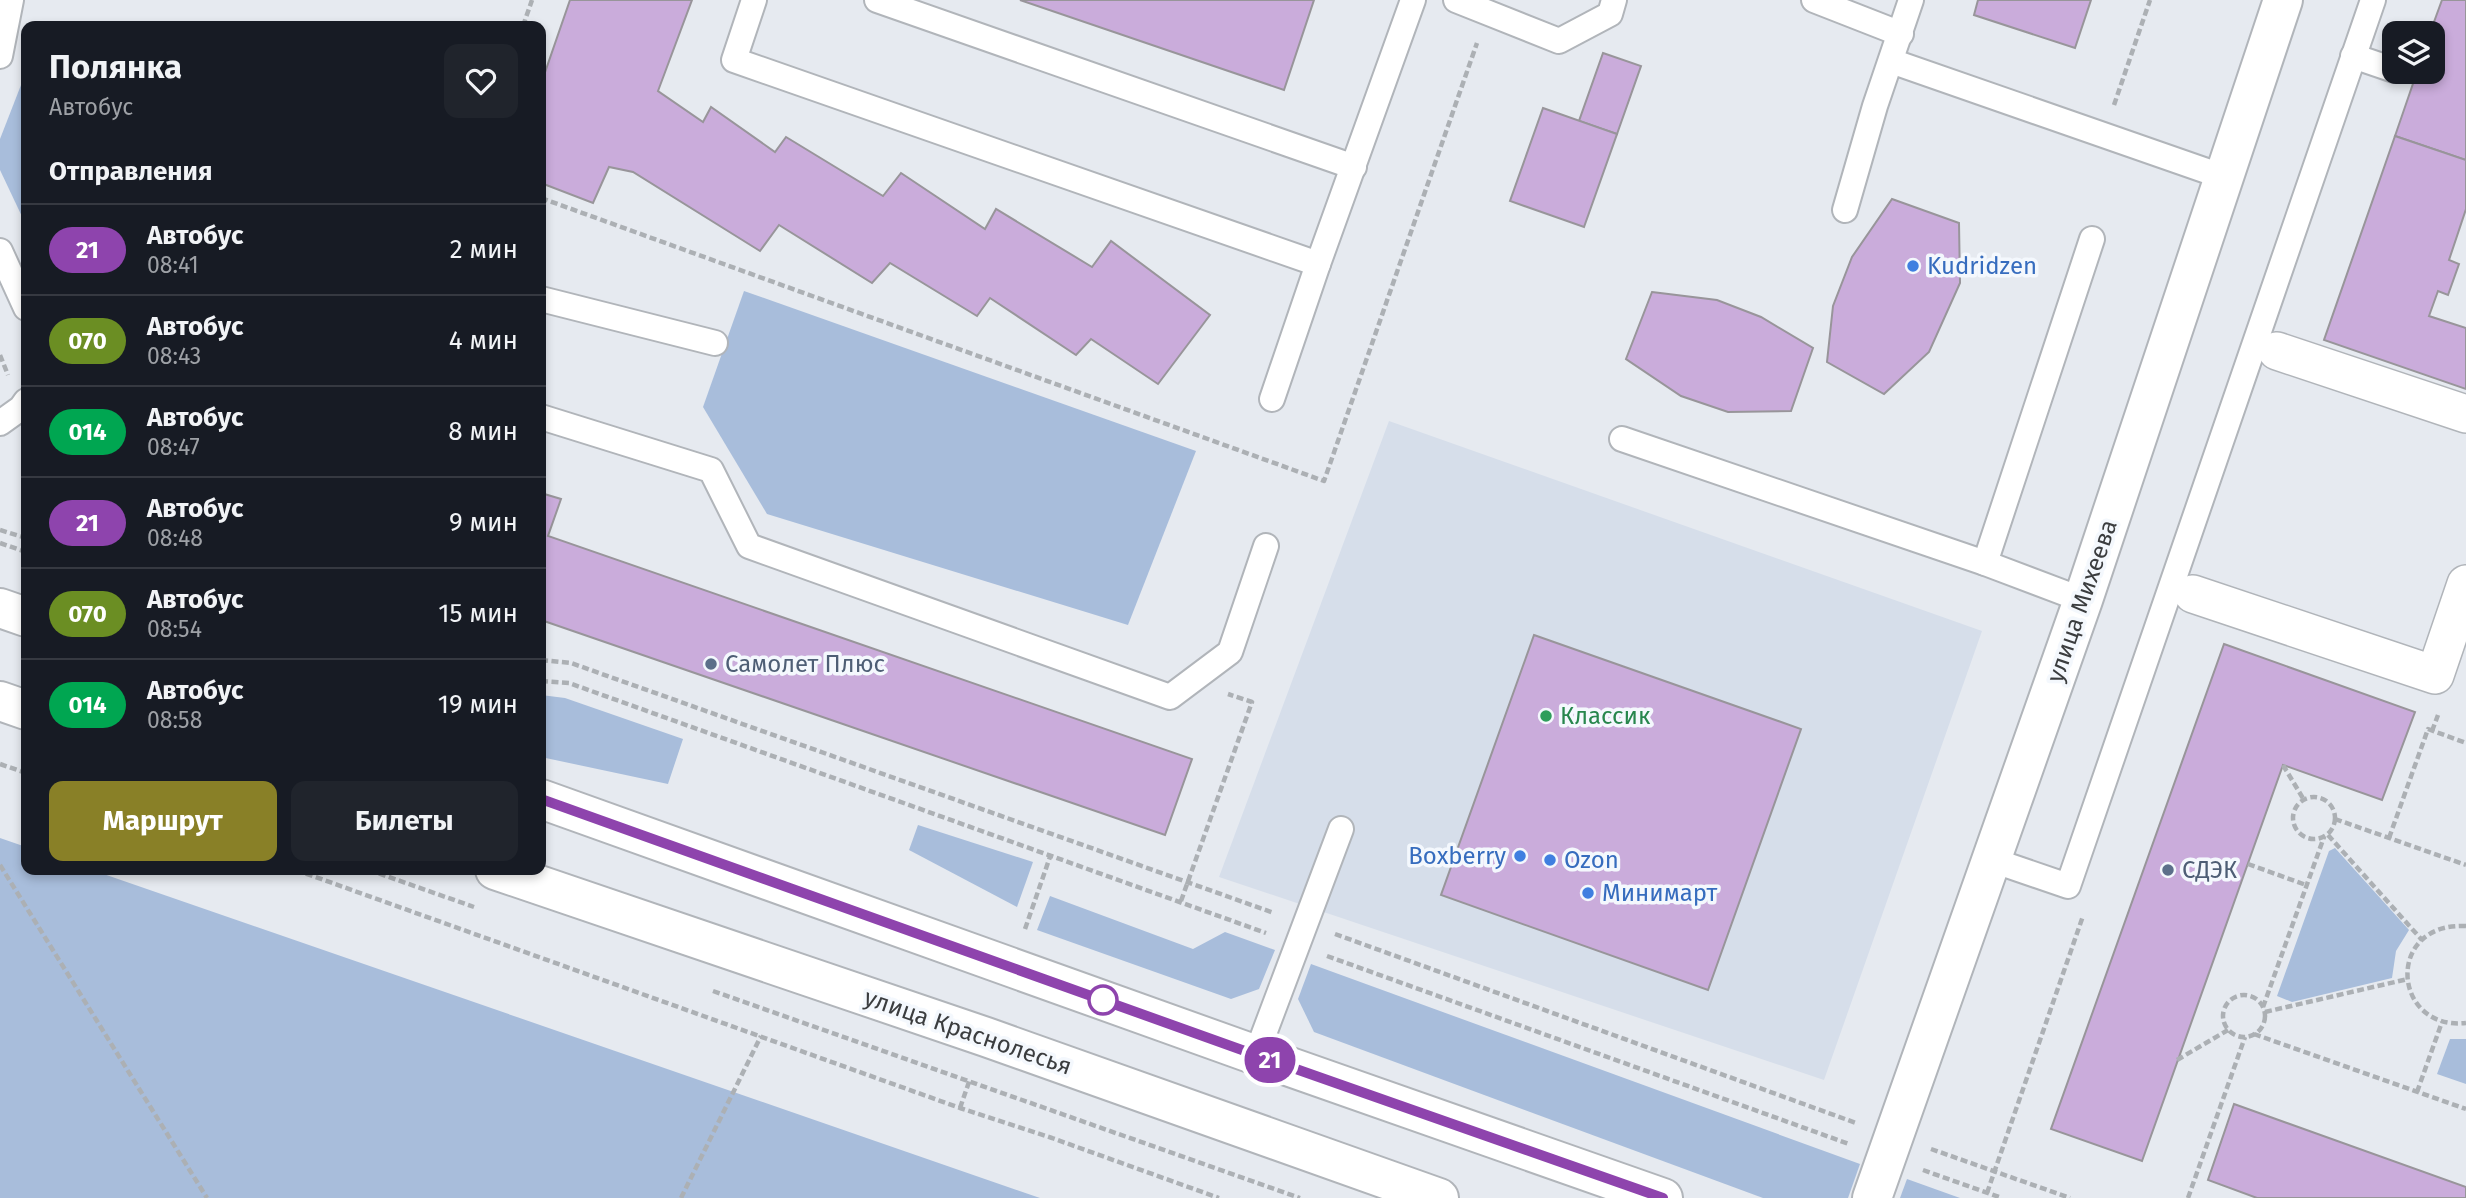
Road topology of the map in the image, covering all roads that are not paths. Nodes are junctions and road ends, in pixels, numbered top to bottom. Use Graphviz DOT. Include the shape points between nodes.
graph roads {
  1 [pos="10,0"];
  2 [pos="754,0"];
  3 [pos="877,0"];
  4 [pos="1413,0"];
  5 [pos="1456,0"];
  6 [pos="1614,0"];
  7 [pos="1814,0"];
  8 [pos="1911,0"];
  9 [pos="2283,0"];
  10 [pos="2372,0"];
  11 [pos="1901,34"];
  12 [pos="2353,56"];
  13 [pos="0,57"];
  14 [pos="1891,61"];
  15 [pos="2382,66"];
  16 [pos="1354,167"];
  17 [pos="2224,177"];
  18 [pos="1845,210"];
  19 [pos="2092,239"];
  20 [pos="0,251"];
  21 [pos="1318,264"];
  22 [pos="21,297"];
  23 [pos="546,300"];
  24 [pos="715,343"];
  25 [pos="2277,351"];
  26 [pos="1272,400"];
  27 [pos="21,408"];
  28 [pos="2466,414"];
  29 [pos="546,419"];
  30 [pos="0,423"];
  31 [pos="1622,439"];
  32 [pos="1266,547"];
  33 [pos="1985,562"];
  34 [pos="2466,584"];
  35 [pos="2193,594"];
  36 [pos="2083,600"];
  37 [pos="0,607"];
  38 [pos="21,615"];
  39 [pos="0,701"];
  40 [pos="21,708"];
  41 [pos="546,801"];
  42 [pos="1341,829"];
  43 [pos="1992,860"];
  44 [pos="510,875"];
  45 [pos="1256,1055"];
  46 [pos="1439,1198"];
  47 [pos="1663,1198"];
  48 [pos="1872,1198"];
  1 -- 13 [label="lane"];
  2 -- 21 [label="lane" via="734,60"];
  3 -- 16 [label="lane"];
  4 -- 16 [label="lane"];
  5 -- 6 [label="lane" via="1559,41 1610,14"];
  7 -- 11 [label="lane"];
  8 -- 11 [label="lane"];
  9 -- 17 [label="street, улица Михеева"];
  10 -- 12 [label="lane"];
  11 -- 14 [label="lane"];
  12 -- 15 [label="lane"];
  12 -- 43 [label="lane" via="2068,886"];
  14 -- 17 [label="lane"];
  14 -- 18 [label="lane"];
  16 -- 21 [label="lane"];
  17 -- 36 [label="street, улица Михеева"];
  19 -- 33 [label="lane"];
  20 -- 22 [label="lane"];
  21 -- 26 [label="lane"];
  23 -- 24 [label="lane"];
  25 -- 28 [label="street"];
  27 -- 30 [label="lane"];
  29 -- 32 [label="lane" via="711,470 749,546 1170,697 1230,652"];
  31 -- 33 [label="lane"];
  33 -- 36 [label="lane"];
  34 -- 35 [label="street" via="2435,675"];
  36 -- 43 [label="street, улица Михеева"];
  37 -- 38 [label="street"];
  39 -- 40 [label="street"];
  41 -- 45 [label="street"];
  42 -- 45 [label="lane"];
  43 -- 48 [label="street, улица Михеева"];
  44 -- 46 [label="street, улица Краснолесья"];
  45 -- 47 [label="street"];
}
